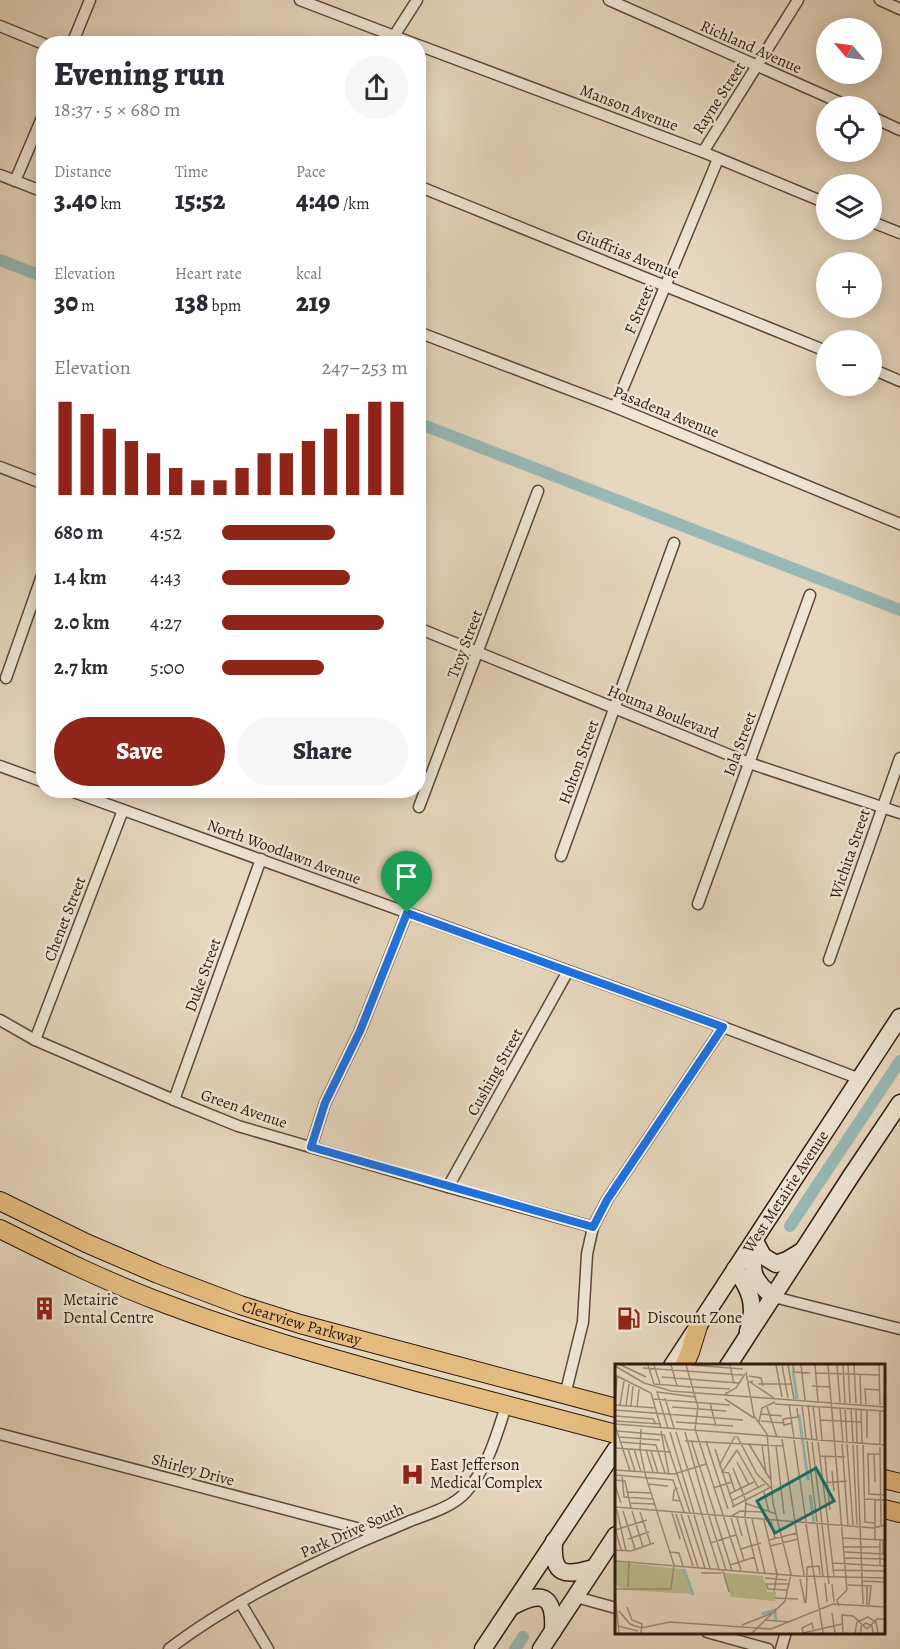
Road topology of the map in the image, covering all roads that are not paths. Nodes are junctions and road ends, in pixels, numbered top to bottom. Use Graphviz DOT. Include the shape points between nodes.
graph roads {
  1 [pos="90,0"];
  2 [pos="300,0"];
  3 [pos="417,0"];
  4 [pos="609,0"];
  5 [pos="798,0"];
  6 [pos="880,0"];
  7 [pos="900,9"];
  8 [pos="0,26"];
  9 [pos="75,36"];
  10 [pos="394,36"];
  11 [pos="36,41"];
  12 [pos="426,47"];
  13 [pos="758,66"];
  14 [pos="826,96"];
  15 [pos="882,122"];
  16 [pos="900,130"];
  17 [pos="36,132"];
  18 [pos="703,152"];
  19 [pos="718,159"];
  20 [pos="0,175"];
  21 [pos="15,181"];
  22 [pos="36,189"];
  23 [pos="426,189"];
  24 [pos="816,199"];
  25 [pos="882,226"];
  26 [pos="900,233"];
  27 [pos="666,285"];
  28 [pos="426,335"];
  29 [pos="816,347"];
  30 [pos="882,373"];
  31 [pos="900,381"];
  32 [pos="615,407"];
  33 [pos="0,467"];
  34 [pos="36,481"];
  35 [pos="538,491"];
  36 [pos="900,524"];
  37 [pos="674,543"];
  38 [pos="36,593"];
  39 [pos="810,595"];
  40 [pos="426,631"];
  41 [pos="478,653"];
  42 [pos="6,678"];
  43 [pos="615,709"];
  44 [pos="900,758"];
  45 [pos="749,763"];
  46 [pos="0,766"];
  47 [pos="36,779"];
  48 [pos="426,789"];
  49 [pos="90,798"];
  50 [pos="422,798"];
  51 [pos="419,807"];
  52 [pos="882,807"];
  53 [pos="123,810"];
  54 [pos="900,813"];
  55 [pos="561,856"];
  56 [pos="261,859"];
  57 [pos="698,904"];
  58 [pos="407,913"];
  59 [pos="829,960"];
  60 [pos="568,971"];
  61 [pos="900,1017"];
  62 [pos="0,1020"];
  63 [pos="723,1027"];
  64 [pos="35,1040"];
  65 [pos="860,1079"];
  66 [pos="174,1100"];
  67 [pos="900,1103"];
  68 [pos="311,1147"];
  69 [pos="448,1187"];
  70 [pos="0,1201"];
  71 [pos="593,1227"];
  72 [pos="0,1229"];
  73 [pos="759,1236"];
  74 [pos="804,1250"];
  75 [pos="735,1269"];
  76 [pos="717,1297"];
  77 [pos="774,1297"];
  78 [pos="751,1302"];
  79 [pos="698,1326"];
  80 [pos="900,1329"];
  81 [pos="745,1341"];
  82 [pos="673,1364"];
  83 [pos="684,1364"];
  84 [pos="730,1364"];
  85 [pos="523,1383"];
  86 [pos="459,1392"];
  87 [pos="565,1395"];
  88 [pos="506,1406"];
  89 [pos="614,1408"];
  90 [pos="0,1434"];
  91 [pos="615,1434"];
  92 [pos="615,1450"];
  93 [pos="885,1479"];
  94 [pos="900,1483"];
  95 [pos="885,1509"];
  96 [pos="900,1513"];
  97 [pos="379,1534"];
  98 [pos="615,1536"];
  99 [pos="554,1541"];
  100 [pos="594,1568"];
  101 [pos="576,1596"];
  102 [pos="240,1602"];
  103 [pos="510,1608"];
  104 [pos="615,1608"];
  105 [pos="553,1631"];
  106 [pos="715,1634"];
  107 [pos="785,1634"];
  108 [pos="169,1649"];
  109 [pos="268,1649"];
  110 [pos="483,1649"];
  111 [pos="541,1649"];
  112 [pos="768,1649"];
  113 [pos="781,1649"];
  1 -- 9 [label="street"];
  2 -- 10 [label="street, Manson Avenue"];
  3 -- 10 [label="street"];
  4 -- 13 [label="street, Richland Avenue"];
  5 -- 13 [label="street, Rayne Street"];
  6 -- 7 [label="street"];
  8 -- 11 [label="street"];
  12 -- 18 [label="street, Manson Avenue"];
  13 -- 14 [label="street, Richland Avenue"];
  13 -- 18 [label="street, Rayne Street"];
  15 -- 16 [label="street"];
  17 -- 21 [label="street"];
  18 -- 19 [label="street, Manson Avenue"];
  19 -- 24 [label="street, Manson Avenue"];
  19 -- 27 [label="street, F Street"];
  20 -- 21 [label="street"];
  21 -- 22 [label="street"];
  23 -- 27 [label="street, Giuffrias Avenue"];
  25 -- 26 [label="street"];
  27 -- 29 [label="street, Giuffrias Avenue"];
  27 -- 32 [label="street, F Street"];
  28 -- 32 [label="street, Pasadena Avenue"];
  30 -- 31 [label="street"];
  32 -- 36 [label="street, Pasadena Avenue"];
  33 -- 34 [label="street"];
  35 -- 41 [label="street, Troy Street"];
  37 -- 43 [label="street, Holton Street"];
  38 -- 42 [label="street"];
  39 -- 45 [label="street, Iola Street"];
  40 -- 41 [label="street, Houma Boulevard"];
  41 -- 43 [label="street, Houma Boulevard"];
  41 -- 48 [label="street, Troy Street"];
  43 -- 45 [label="street, Houma Boulevard"];
  43 -- 55 [label="street, Holton Street"];
  44 -- 52 [label="street, Wichita Street"];
  45 -- 52 [label="street, Houma Boulevard"];
  45 -- 57 [label="street, Iola Street"];
  46 -- 47 [label="street"];
  49 -- 53 [label="street, North Woodlawn Avenue"];
  50 -- 51 [label="street, Troy Street"];
  52 -- 54 [label="street, Houma Boulevard"];
  52 -- 59 [label="street, Wichita Street"];
  53 -- 56 [label="street, North Woodlawn Avenue"];
  53 -- 64 [label="street, Chenet Street"];
  56 -- 58 [label="street, North Woodlawn Avenue"];
  56 -- 66 [label="street, Duke Street"];
  58 -- 60 [label="street, North Woodlawn Avenue"];
  58 -- 68 [label="street" via="360,1031 325,1103"];
  60 -- 63 [label="street, North Woodlawn Avenue"];
  60 -- 69 [label="street, Cushing Street"];
  61 -- 65 [label="main road, West Metairie Avenue"];
  62 -- 64 [label="street, Green Avenue"];
  63 -- 65 [label="street, North Woodlawn Avenue"];
  63 -- 71 [label="street"];
  64 -- 66 [label="street, Green Avenue"];
  65 -- 73 [label="main road, West Metairie Avenue"];
  66 -- 68 [label="street, Green Avenue" via="238,1126"];
  67 -- 74 [label="main road"];
  68 -- 69 [label="street, Green Avenue"];
  69 -- 71 [label="street, Green Avenue"];
  70 -- 85 [label="highway, Clearview Parkway" via="86,1243 240,1305"];
  71 -- 87 [label="street" via="587,1254 583,1322"];
  72 -- 86 [label="highway, Clearview Parkway" via="165,1304 346,1362"];
  73 -- 74 [label="main road" via="763,1256 776,1264"];
  73 -- 75 [label="main road, West Metairie Avenue"];
  73 -- 77 [label="main road" via="753,1272 760,1286"];
  74 -- 77 [label="main road"];
  75 -- 76 [label="main road, West Metairie Avenue"];
  75 -- 78 [label="main road" via="747,1284"];
  76 -- 78 [label="main road" via="734,1290"];
  76 -- 79 [label="main road, West Metairie Avenue"];
  77 -- 80 [label="street"];
  77 -- 81 [label="main road"];
  78 -- 81 [label="main road"];
  79 -- 82 [label="main road, West Metairie Avenue"];
  79 -- 83 [label="highway"];
  81 -- 84 [label="main road"];
  85 -- 86 [label="highway" via="512,1392 472,1382"];
  85 -- 87 [label="highway, Clearview Parkway"];
  86 -- 88 [label="highway, Clearview Parkway"];
  87 -- 89 [label="highway, Clearview Parkway"];
  88 -- 91 [label="highway, Clearview Parkway"];
  88 -- 97 [label="street, Park Drive South" via="490,1453 465,1494 445,1507"];
  90 -- 97 [label="street, Shirley Drive"];
  92 -- 99 [label="main road"];
  93 -- 94 [label="highway"];
  95 -- 96 [label="highway"];
  97 -- 102 [label="street, Park Drive South"];
  98 -- 100 [label="main road"];
  99 -- 100 [label="main road" via="553,1556 561,1571 577,1573"];
  99 -- 103 [label="main road"];
  100 -- 101 [label="main road"];
  101 -- 104 [label="street"];
  101 -- 105 [label="main road"];
  102 -- 108 [label="street, Park Drive South"];
  102 -- 109 [label="street"];
  103 -- 105 [label="main road" via="527,1599 543,1598 554,1612"];
  103 -- 110 [label="main road"];
  105 -- 111 [label="main road"];
  106 -- 112 [label="street"];
  107 -- 113 [label="street"];
}
